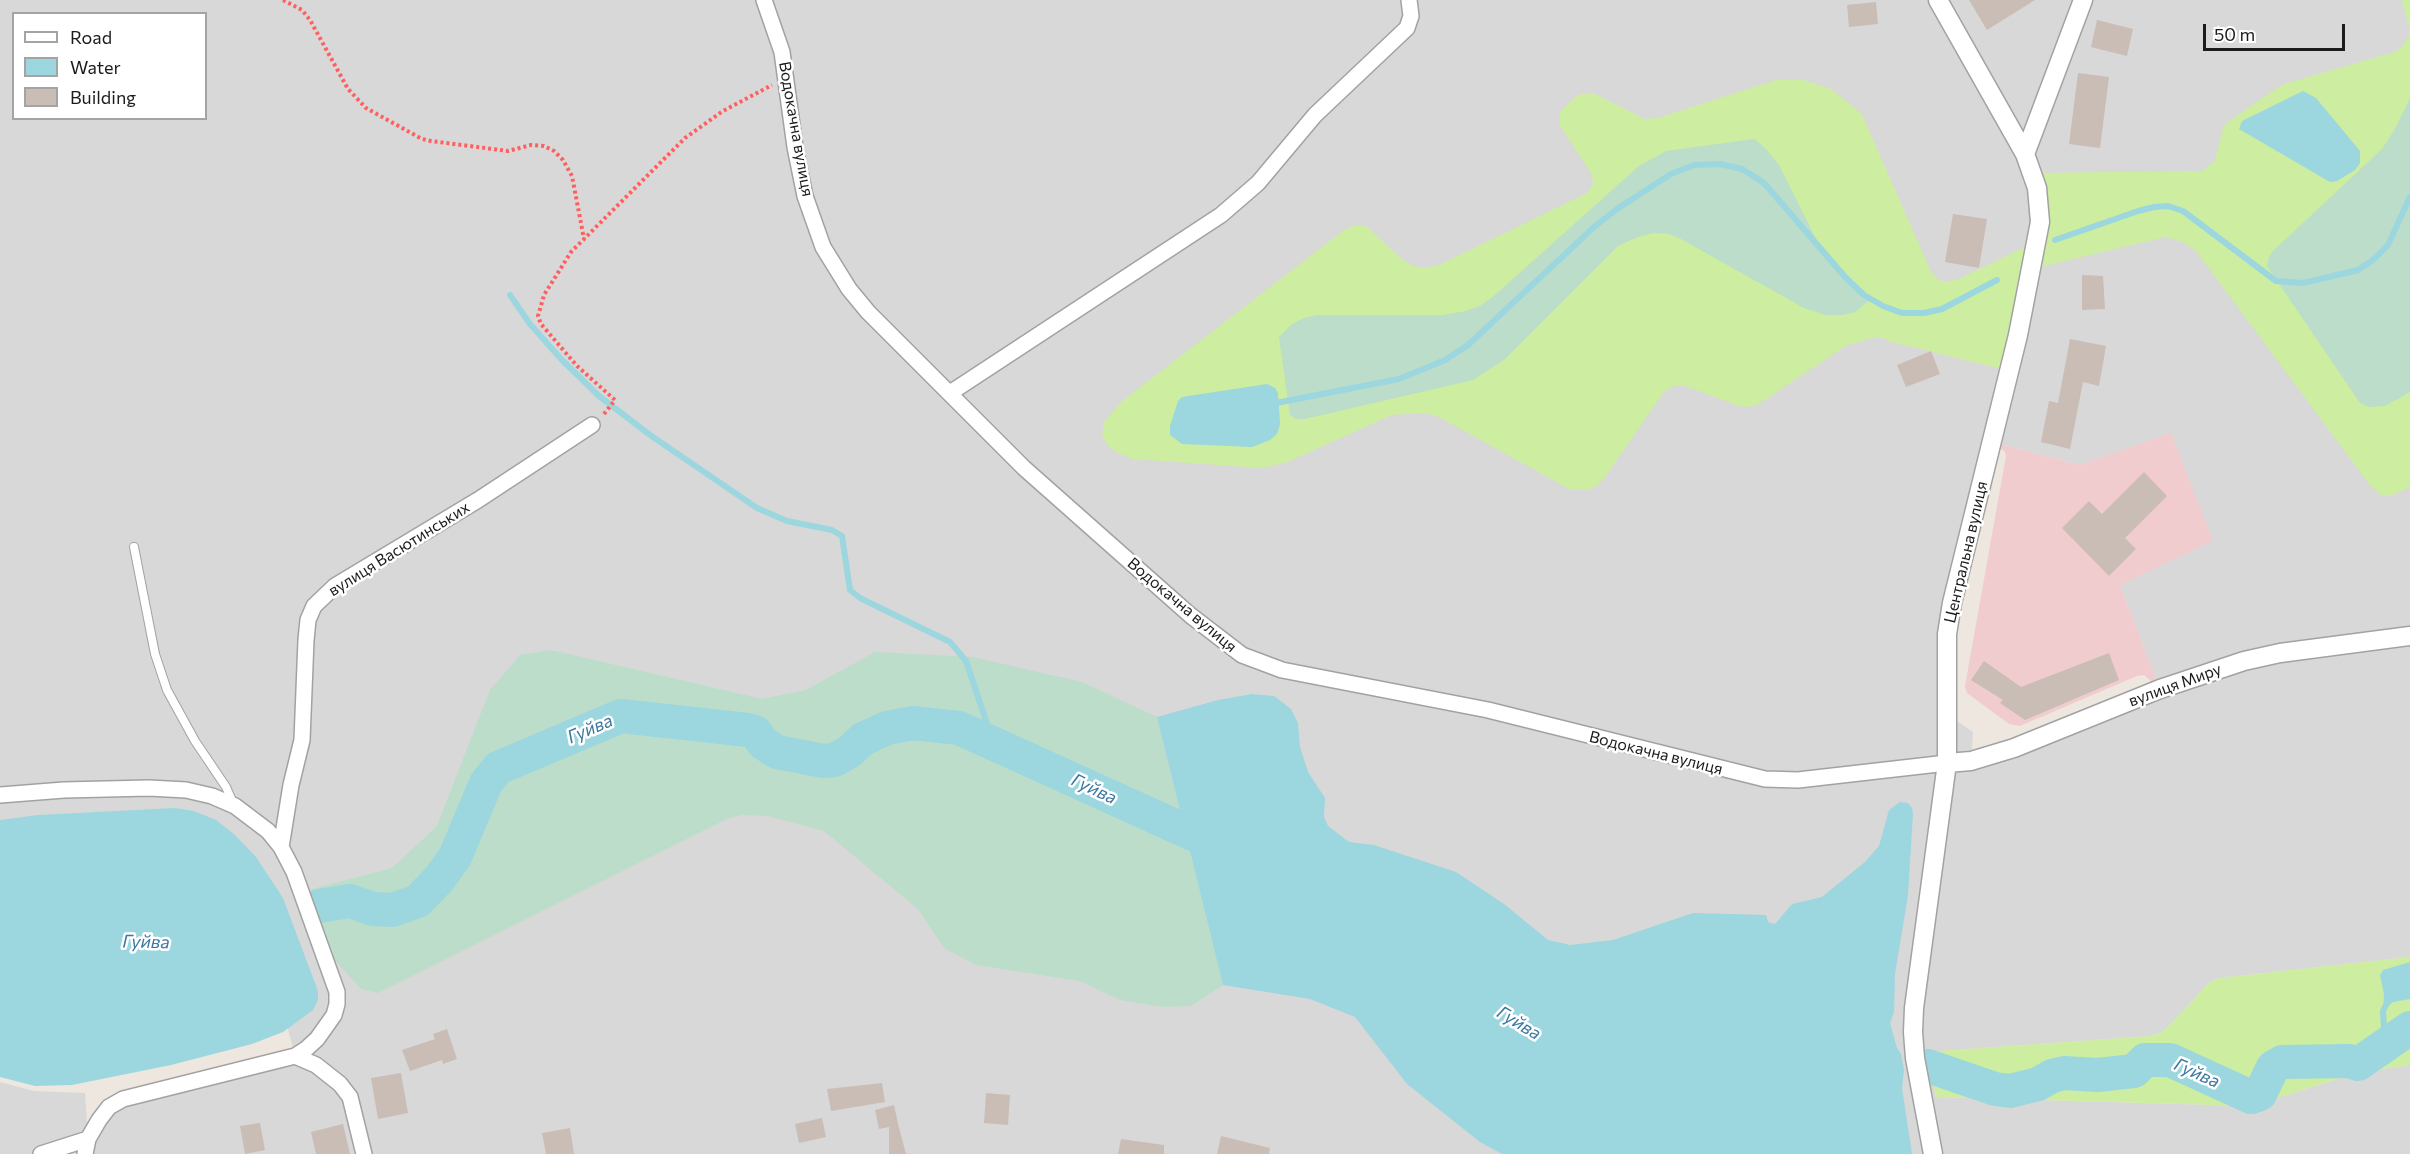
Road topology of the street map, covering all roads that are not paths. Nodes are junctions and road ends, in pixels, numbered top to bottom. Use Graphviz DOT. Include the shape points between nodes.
graph roads {
  1 [pos="764,0"];
  2 [pos="1409,0"];
  3 [pos="1938,0"];
  4 [pos="2083,0"];
  5 [pos="2025,154"];
  6 [pos="950,393"];
  7 [pos="592,425"];
  8 [pos="134,547"];
  9 [pos="2410,636"];
  10 [pos="1947,763"];
  11 [pos="0,795"];
  12 [pos="234,806"];
  13 [pos="281,847"];
  14 [pos="295,1056"];
  15 [pos="87,1147"];
  16 [pos="41,1154"];
  17 [pos="364,1154"];
  18 [pos="1933,1154"];
  1 -- 6 [label="street, Водокачна вулиця" via="780,44 802,181 823,248 868,312"];
  2 -- 6 [label="street" via="1411,16 1407,28 1315,115 1258,183 1221,215"];
  3 -- 5 [label="street, Центральна вулиця"];
  4 -- 5 [label="street"];
  5 -- 10 [label="street, Центральна вулиця" via="2038,196 2039,232 1949,618"];
  6 -- 10 [label="street, Водокачна вулиця" via="1024,468 1190,615 1252,659 1282,670 1488,710 1765,779 1798,780"];
  7 -- 13 [label="street, вулиця Васютинських" via="460,512 335,586 314,606 306,640 302,740"];
  8 -- 12 [label="lane" via="155,654 167,690"];
  9 -- 10 [label="street, вулиця Миру" via="2244,661 2160,689 2014,748 1971,761"];
  10 -- 18 [label="street, Центральна вулиця" via="1913,1020 1915,1058"];
  11 -- 12 [label="street" via="149,788 186,790"];
  12 -- 13 [label="street" via="268,831"];
  13 -- 14 [label="street" via="294,872 337,992 334,1015 317,1039"];
  14 -- 15 [label="street" via="123,1099 110,1107"];
  14 -- 17 [label="street" via="316,1065 350,1097"];
  15 -- 16 [label="street"];
}
